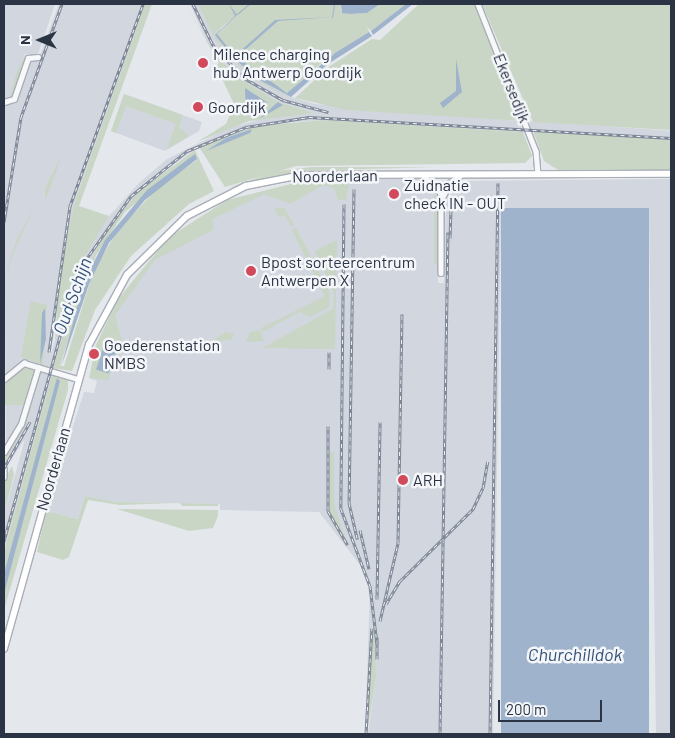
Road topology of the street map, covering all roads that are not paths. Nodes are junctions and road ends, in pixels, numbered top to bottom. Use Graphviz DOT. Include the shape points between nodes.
graph roads {
  1 [pos="478,4"];
  2 [pos="38,58"];
  3 [pos="4,102"];
  4 [pos="538,174"];
  5 [pos="671,174"];
  6 [pos="422,175"];
  7 [pos="461,175"];
  8 [pos="442,200"];
  9 [pos="441,273"];
  10 [pos="38,368"];
  11 [pos="4,379"];
  12 [pos="78,379"];
  13 [pos="4,452"];
  14 [pos="4,468"];
  15 [pos="4,477"];
  16 [pos="4,649"];
  1 -- 4 [label="street, Ekersedijk" via="536,151"];
  2 -- 3 [label="street" via="28,58 14,100"];
  4 -- 5 [label="main road, Noorderlaan"];
  4 -- 7 [label="main road, Noorderlaan"];
  6 -- 7 [label="main road, Noorderlaan"];
  6 -- 8 [label="street" via="439,188"];
  6 -- 12 [label="main road, Noorderlaan" via="284,177 246,186 206,204 171,228 127,275 97,327"];
  7 -- 8 [label="street" via="449,183"];
  8 -- 9 [label="street"];
  10 -- 11 [label="street" via="24,363"];
  10 -- 12 [label="street"];
  10 -- 13 [label="street" via="21,424"];
  12 -- 16 [label="main road, Noorderlaan"];
  14 -- 15 [label="street"];
}
